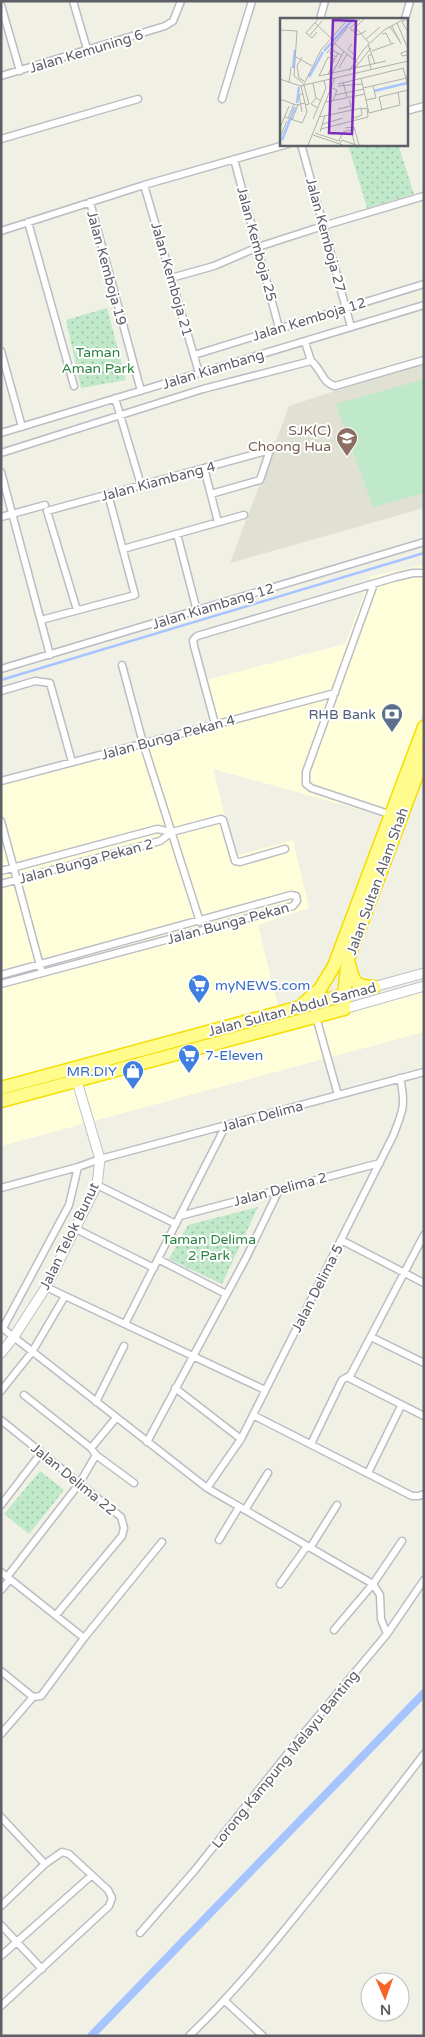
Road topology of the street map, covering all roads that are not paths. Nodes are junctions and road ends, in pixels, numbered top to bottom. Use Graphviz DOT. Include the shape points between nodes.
graph roads {
  1 [pos="73,1"];
  2 [pos="181,1"];
  3 [pos="252,1"];
  4 [pos="325,1"];
  5 [pos="410,1"];
  6 [pos="1,6"];
  7 [pos="320,18"];
  8 [pos="405,18"];
  9 [pos="87,50"];
  10 [pos="20,70"];
  11 [pos="1,76"];
  12 [pos="138,99"];
  13 [pos="222,99"];
  14 [pos="424,106"];
  15 [pos="408,110"];
  16 [pos="1,139"];
  17 [pos="284,145"];
  18 [pos="300,145"];
  19 [pos="234,159"];
  20 [pos="144,185"];
  21 [pos="424,196"];
  22 [pos="90,202"];
  23 [pos="28,222"];
  24 [pos="323,226"];
  25 [pos="1,231"];
  26 [pos="258,247"];
  27 [pos="171,278"];
  28 [pos="424,284"];
  29 [pos="424,305"];
  30 [pos="346,308"];
  31 [pos="351,327"];
  32 [pos="279,328"];
  33 [pos="305,342"];
  34 [pos="1,351"];
  35 [pos="194,355"];
  36 [pos="424,360"];
  37 [pos="311,361"];
  38 [pos="199,373"];
  39 [pos="74,386"];
  40 [pos="141,391"];
  41 [pos="115,398"];
  42 [pos="120,416"];
  43 [pos="22,427"];
  44 [pos="1,433"];
  45 [pos="1,453"];
  46 [pos="204,468"];
  47 [pos="1,472"];
  48 [pos="141,486"];
  49 [pos="108,494"];
  50 [pos="210,494"];
  51 [pos="46,508"];
  52 [pos="12,513"];
  53 [pos="1,516"];
  54 [pos="244,516"];
  55 [pos="218,522"];
  56 [pos="177,534"];
  57 [pos="424,542"];
  58 [pos="122,549"];
  59 [pos="424,573"];
  60 [pos="374,584"];
  61 [pos="78,610"];
  62 [pos="197,611"];
  63 [pos="41,620"];
  64 [pos="50,655"];
  65 [pos="122,665"];
  66 [pos="1,669"];
  67 [pos="1,691"];
  68 [pos="335,693"];
  69 [pos="215,724"];
  70 [pos="422,735"];
  71 [pos="143,743"];
  72 [pos="424,756"];
  73 [pos="72,762"];
  74 [pos="1,781"];
  75 [pos="392,815"];
  76 [pos="1,821"];
  77 [pos="172,832"];
  78 [pos="285,849"];
  79 [pos="14,868"];
  80 [pos="1,871"];
  81 [pos="17,880"];
  82 [pos="1,884"];
  83 [pos="200,920"];
  84 [pos="202,930"];
  85 [pos="348,959"];
  86 [pos="40,964"];
  87 [pos="334,966"];
  88 [pos="42,973"];
  89 [pos="424,974"];
  90 [pos="1,975"];
  91 [pos="1,984"];
  92 [pos="424,986"];
  93 [pos="374,987"];
  94 [pos="337,997"];
  95 [pos="296,1008"];
  96 [pos="344,1009"];
  97 [pos="331,1013"];
  98 [pos="316,1017"];
  99 [pos="424,1072"];
  100 [pos="75,1075"];
  101 [pos="400,1078"];
  102 [pos="1,1088"];
  103 [pos="338,1095"];
  104 [pos="1,1102"];
  105 [pos="226,1125"];
  106 [pos="100,1159"];
  107 [pos="380,1163"];
  108 [pos="78,1167"];
  109 [pos="97,1185"];
  110 [pos="1,1188"];
  111 [pos="279,1190"];
  112 [pos="180,1216"];
  113 [pos="176,1224"];
  114 [pos="76,1230"];
  115 [pos="424,1235"];
  116 [pos="342,1240"];
  117 [pos="158,1259"];
  118 [pos="154,1268"];
  119 [pos="404,1273"];
  120 [pos="424,1283"];
  121 [pos="46,1287"];
  122 [pos="226,1294"];
  123 [pos="65,1296"];
  124 [pos="125,1324"];
  125 [pos="2,1328"];
  126 [pos="371,1337"];
  127 [pos="13,1338"];
  128 [pos="124,1346"];
  129 [pos="32,1352"];
  130 [pos="1,1353"];
  131 [pos="193,1356"];
  132 [pos="424,1363"];
  133 [pos="349,1378"];
  134 [pos="176,1388"];
  135 [pos="265,1390"];
  136 [pos="1,1391"];
  137 [pos="24,1395"];
  138 [pos="96,1402"];
  139 [pos="400,1408"];
  140 [pos="253,1415"];
  141 [pos="424,1416"];
  142 [pos="116,1418"];
  143 [pos="1,1420"];
  144 [pos="241,1439"];
  145 [pos="147,1442"];
  146 [pos="311,1444"];
  147 [pos="92,1448"];
  148 [pos="41,1453"];
  149 [pos="96,1454"];
  150 [pos="268,1473"];
  151 [pos="368,1473"];
  152 [pos="134,1483"];
  153 [pos="79,1484"];
  154 [pos="207,1488"];
  155 [pos="424,1494"];
  156 [pos="1,1505"];
  157 [pos="337,1505"];
  158 [pos="242,1509"];
  159 [pos="219,1540"];
  160 [pos="402,1540"];
  161 [pos="162,1542"];
  162 [pos="309,1547"];
  163 [pos="1,1572"];
  164 [pos="9,1578"];
  165 [pos="424,1580"];
  166 [pos="280,1584"];
  167 [pos="373,1584"];
  168 [pos="1,1590"];
  169 [pos="56,1615"];
  170 [pos="334,1630"];
  171 [pos="387,1634"];
  172 [pos="84,1638"];
  173 [pos="1,1671"];
  174 [pos="33,1697"];
  175 [pos="1,1734"];
  176 [pos="424,1754"];
  177 [pos="1,1817"];
  178 [pos="45,1864"];
  179 [pos="92,1875"];
  180 [pos="1,1906"];
  181 [pos="1,1925"];
  182 [pos="140,1933"];
  183 [pos="17,1942"];
  184 [pos="1,1956"];
  185 [pos="42,1969"];
  186 [pos="225,2001"];
  187 [pos="1,2006"];
  188 [pos="189,2036"];
  189 [pos="263,2036"];
  1 -- 9 [label="street"];
  2 -- 9 [label="street, Jalan Kemuning 6" via="170,24"];
  3 -- 13 [label="street"];
  4 -- 7 [label="street"];
  5 -- 8 [label="street"];
  6 -- 10 [label="street"];
  9 -- 10 [label="street, Jalan Kemuning 6"];
  10 -- 11 [label="street, Jalan Kemuning 6"];
  12 -- 16 [label="street"];
  14 -- 15 [label="street"];
  17 -- 19 [label="street"];
  18 -- 24 [label="street, Jalan Kemboja 27"];
  19 -- 20 [label="street"];
  19 -- 26 [label="street, Jalan Kemboja 25"];
  20 -- 22 [label="street"];
  20 -- 27 [label="street, Jalan Kemboja 21"];
  21 -- 24 [label="street"];
  22 -- 23 [label="street"];
  22 -- 40 [label="street, Jalan Kemboja 19"];
  23 -- 25 [label="street"];
  23 -- 39 [label="street"];
  24 -- 26 [label="street"];
  24 -- 30 [label="street, Jalan Kemboja 27"];
  26 -- 27 [label="street" via="214,266"];
  26 -- 32 [label="street, Jalan Kemboja 25"];
  27 -- 35 [label="street, Jalan Kemboja 21"];
  28 -- 30 [label="street, Jalan Kemboja 12"];
  29 -- 31 [label="street, Jalan Kiambang"];
  30 -- 31 [label="street, Jalan Kemboja 27"];
  30 -- 32 [label="street, Jalan Kemboja 12"];
  31 -- 33 [label="street, Jalan Kiambang"];
  32 -- 35 [label="street, Jalan Kemboja 12"];
  33 -- 37 [label="street"];
  33 -- 38 [label="street, Jalan Kiambang"];
  34 -- 43 [label="street"];
  35 -- 38 [label="street, Jalan Kemboja 21"];
  36 -- 37 [label="street" via="334,386 325,381 318,366"];
  37 -- 42 [label="street, Jalan Kiambang" via="203,389"];
  38 -- 40 [label="street, Jalan Kiambang"];
  40 -- 41 [label="street, Jalan Kiambang"];
  41 -- 42 [label="street"];
  41 -- 43 [label="street, Jalan Kiambang"];
  42 -- 45 [label="street, Jalan Kiambang"];
  42 -- 48 [label="street"];
  43 -- 44 [label="street, Jalan Kiambang"];
  46 -- 48 [label="street, Jalan Kiambang 4"];
  46 -- 50 [label="street"];
  46 -- 50 [label="street, Jalan Kiambang 4" via="270,450 260,480"];
  47 -- 52 [label="street"];
  48 -- 49 [label="street, Jalan Kiambang 4"];
  49 -- 51 [label="street, Jalan Kiambang 4"];
  49 -- 58 [label="street"];
  50 -- 55 [label="street"];
  51 -- 52 [label="street, Jalan Kiambang 4"];
  51 -- 61 [label="street"];
  52 -- 53 [label="street, Jalan Kiambang 4"];
  52 -- 63 [label="street"];
  54 -- 55 [label="street"];
  55 -- 56 [label="street"];
  56 -- 58 [label="street"];
  56 -- 62 [label="street"];
  57 -- 62 [label="street, Jalan Kiambang 12"];
  58 -- 61 [label="street" via="135,595"];
  59 -- 60 [label="street"];
  60 -- 68 [label="street"];
  60 -- 69 [label="street" via="197,636 193,640 194,646"];
  61 -- 63 [label="street"];
  62 -- 64 [label="street, Jalan Kiambang 12"];
  63 -- 64 [label="street"];
  64 -- 66 [label="street, Jalan Kiambang 12"];
  65 -- 71 [label="street"];
  67 -- 73 [label="street" via="35,681 50,683"];
  68 -- 69 [label="street, Jalan Bunga Pekan 4"];
  68 -- 75 [label="street" via="306,772 306,784"];
  69 -- 71 [label="street, Jalan Bunga Pekan 4"];
  70 -- 75 [label="highway, Jalan Sultan Alam Shah"];
  71 -- 73 [label="street, Jalan Bunga Pekan 4"];
  71 -- 77 [label="street"];
  72 -- 85 [label="highway, Jalan Sultan Alam Shah"];
  73 -- 74 [label="street, Jalan Bunga Pekan 4"];
  75 -- 87 [label="highway, Jalan Sultan Alam Shah"];
  76 -- 79 [label="street"];
  77 -- 78 [label="street" via="222,820 235,861 240,862"];
  77 -- 79 [label="street, Jalan Bunga Pekan 2" via="157,829"];
  77 -- 81 [label="street, Jalan Bunga Pekan 2" via="160,841"];
  77 -- 83 [label="street"];
  79 -- 80 [label="street, Jalan Bunga Pekan 2"];
  79 -- 81 [label="street"];
  81 -- 82 [label="street, Jalan Bunga Pekan 2"];
  81 -- 86 [label="street"];
  83 -- 84 [label="street"];
  83 -- 84 [label="street, Jalan Bunga Pekan" via="296,896 293,906"];
  83 -- 86 [label="street, Jalan Bunga Pekan"];
  84 -- 88 [label="street, Jalan Bunga Pekan"];
  85 -- 93 [label="highway" via="355,982 364,987"];
  85 -- 94 [label="highway, Jalan Sultan Alam Shah"];
  86 -- 88 [label="street"];
  86 -- 90 [label="street, Jalan Bunga Pekan"];
  87 -- 94 [label="highway"];
  87 -- 95 [label="highway" via="320,989"];
  88 -- 91 [label="street, Jalan Bunga Pekan"];
  89 -- 93 [label="street, Jalan Sultan Abdul Samad"];
  92 -- 96 [label="street, Jalan Sultan Abdul Samad"];
  93 -- 94 [label="street, Jalan Sultan Abdul Samad"];
  94 -- 95 [label="highway, Jalan Sultan Abdul Samad"];
  94 -- 96 [label="highway, Jalan Sultan Alam Shah"];
  94 -- 97 [label="highway"];
  95 -- 100 [label="highway, Jalan Sultan Abdul Samad"];
  96 -- 97 [label="highway, Jalan Sultan Abdul Samad"];
  97 -- 98 [label="highway, Jalan Sultan Abdul Samad"];
  98 -- 100 [label="highway, Jalan Sultan Abdul Samad"];
  98 -- 103 [label="street"];
  99 -- 101 [label="street, Jalan Delima"];
  100 -- 102 [label="highway"];
  100 -- 104 [label="highway"];
  100 -- 106 [label="street, Jalan Telok Bunut"];
  101 -- 103 [label="street, Jalan Delima"];
  101 -- 107 [label="street, Jalan Delima 5" via="405,1100 403,1110"];
  103 -- 105 [label="street, Jalan Delima"];
  105 -- 106 [label="street, Jalan Delima"];
  105 -- 112 [label="street"];
  106 -- 108 [label="street, Jalan Delima"];
  106 -- 109 [label="street, Jalan Telok Bunut"];
  107 -- 111 [label="street, Jalan Delima 2"];
  107 -- 116 [label="street, Jalan Delima 5"];
  108 -- 110 [label="street, Jalan Delima"];
  108 -- 125 [label="street" via="69,1204"];
  109 -- 113 [label="street"];
  109 -- 114 [label="street, Jalan Telok Bunut"];
  111 -- 112 [label="street, Jalan Delima 2"];
  111 -- 122 [label="street"];
  112 -- 113 [label="street"];
  113 -- 117 [label="street"];
  114 -- 118 [label="street"];
  114 -- 121 [label="street, Jalan Telok Bunut"];
  115 -- 119 [label="street"];
  116 -- 119 [label="street"];
  116 -- 135 [label="street, Jalan Delima 5"];
  117 -- 118 [label="street"];
  117 -- 122 [label="street"];
  118 -- 124 [label="street"];
  119 -- 120 [label="street"];
  119 -- 126 [label="street"];
  121 -- 123 [label="street"];
  121 -- 127 [label="street, Jalan Telok Bunut"];
  122 -- 131 [label="street"];
  123 -- 124 [label="street"];
  123 -- 129 [label="street"];
  124 -- 131 [label="street"];
  125 -- 127 [label="street"];
  126 -- 132 [label="street"];
  126 -- 133 [label="street"];
  127 -- 129 [label="street"];
  127 -- 130 [label="street, Jalan Telok Bunut"];
  128 -- 138 [label="street"];
  129 -- 136 [label="street"];
  129 -- 138 [label="street"];
  131 -- 134 [label="street"];
  131 -- 135 [label="street"];
  133 -- 141 [label="street"];
  133 -- 146 [label="street" via="342,1380"];
  134 -- 144 [label="street"];
  134 -- 145 [label="street"];
  135 -- 140 [label="street, Jalan Delima 5"];
  137 -- 147 [label="street"];
  138 -- 142 [label="street"];
  139 -- 151 [label="street"];
  140 -- 144 [label="street, Jalan Delima 5"];
  140 -- 146 [label="street"];
  142 -- 145 [label="street"];
  142 -- 147 [label="street"];
  143 -- 148 [label="street, Jalan Delima 22"];
  144 -- 154 [label="street, Jalan Delima 5"];
  145 -- 154 [label="street"];
  146 -- 151 [label="street"];
  147 -- 149 [label="street"];
  148 -- 153 [label="street, Jalan Delima 22"];
  148 -- 156 [label="street"];
  149 -- 152 [label="street"];
  149 -- 153 [label="street"];
  150 -- 158 [label="street"];
  151 -- 155 [label="street" via="412,1496"];
  153 -- 164 [label="street"];
  153 -- 169 [label="street, Jalan Delima 22" via="121,1517 124,1528 122,1536"];
  154 -- 158 [label="street"];
  157 -- 162 [label="street"];
  158 -- 159 [label="street"];
  158 -- 162 [label="street"];
  160 -- 167 [label="street"];
  161 -- 172 [label="street"];
  162 -- 166 [label="street"];
  162 -- 167 [label="street"];
  163 -- 164 [label="street"];
  164 -- 168 [label="street"];
  164 -- 169 [label="street"];
  165 -- 171 [label="street, Lorong Kampung Melayu Banting"];
  167 -- 170 [label="street"];
  167 -- 171 [label="street" via="380,1595 381,1619"];
  169 -- 172 [label="street"];
  171 -- 182 [label="street, Lorong Kampung Melayu Banting" via="196,1870"];
  172 -- 174 [label="street" via="41,1696"];
  173 -- 174 [label="street"];
  174 -- 175 [label="street"];
  176 -- 186 [label="street"];
  177 -- 178 [label="street"];
  178 -- 179 [label="street" via="58,1853 66,1853"];
  178 -- 180 [label="street"];
  179 -- 183 [label="street"];
  179 -- 185 [label="street" via="111,1895 109,1906"];
  181 -- 183 [label="street"];
  183 -- 184 [label="street"];
  183 -- 185 [label="street"];
  185 -- 187 [label="street"];
  186 -- 188 [label="street"];
  186 -- 189 [label="street"];
}
